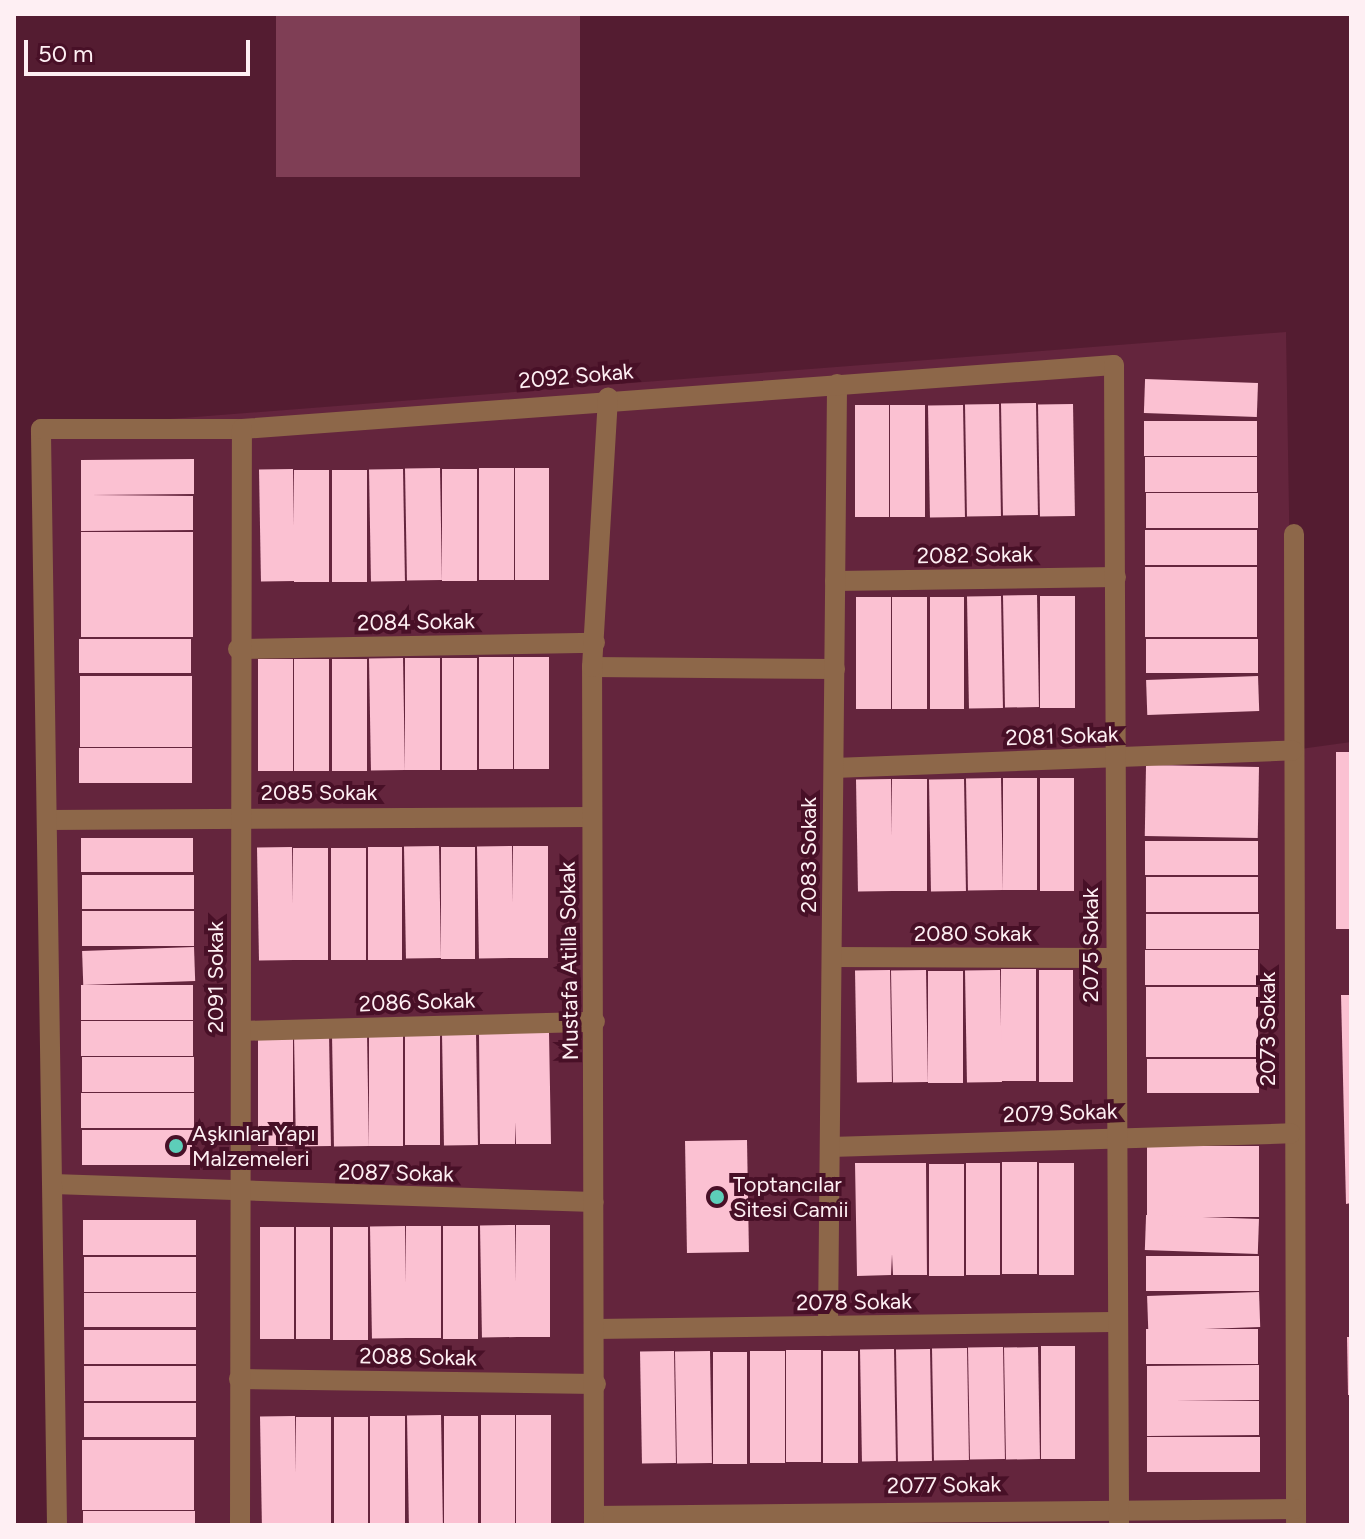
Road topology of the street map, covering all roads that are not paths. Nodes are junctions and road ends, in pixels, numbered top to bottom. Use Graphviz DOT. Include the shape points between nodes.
graph roads {
  1 [pos="1114,365"];
  2 [pos="837,384"];
  3 [pos="608,397"];
  4 [pos="242,429"];
  5 [pos="1294,534"];
  6 [pos="1116,577"];
  7 [pos="835,581"];
  8 [pos="595,643"];
  9 [pos="238,649"];
  10 [pos="592,667"];
  11 [pos="835,669"];
  12 [pos="1293,750"];
  13 [pos="1113,759"];
  14 [pos="834,768"];
  15 [pos="240,817"];
  16 [pos="591,817"];
  17 [pos="47,820"];
  18 [pos="832,957"];
  19 [pos="1115,958"];
  20 [pos="595,1022"];
  21 [pos="241,1031"];
  22 [pos="1291,1133"];
  23 [pos="1116,1135"];
  24 [pos="830,1147"];
  25 [pos="53,1184"];
  26 [pos="241,1193"];
  27 [pos="594,1202"];
  28 [pos="1113,1322"];
  29 [pos="828,1326"];
  30 [pos="595,1329"];
  31 [pos="239,1379"];
  32 [pos="596,1384"];
  33 [pos="1119,1515"];
  34 [pos="1296,1517"];
  35 [pos="594,1521"];
  36 [pos="57,1525"];
  37 [pos="240,1525"];
  1 -- 2 [label="street, 2092 Sokak"];
  1 -- 6 [label="street, 2075 Sokak"];
  2 -- 3 [label="street, 2092 Sokak"];
  2 -- 7 [label="street, 2083 Sokak"];
  3 -- 4 [label="street, 2092 Sokak"];
  3 -- 8 [label="street, Mustafa Atilla Sokak"];
  4 -- 9 [label="street, 2091 Sokak"];
  4 -- 17 [label="street, 2092 Sokak" via="41,429"];
  5 -- 12 [label="street, 2073 Sokak"];
  6 -- 7 [label="street, 2082 Sokak"];
  6 -- 13 [label="street, 2075 Sokak"];
  7 -- 11 [label="street, 2083 Sokak"];
  8 -- 9 [label="street, 2084 Sokak"];
  8 -- 10 [label="street, Mustafa Atilla Sokak"];
  9 -- 15 [label="street, 2091 Sokak"];
  10 -- 11 [label="street"];
  10 -- 16 [label="street, Mustafa Atilla Sokak"];
  11 -- 14 [label="street, 2083 Sokak"];
  12 -- 13 [label="street, 2081 Sokak"];
  12 -- 22 [label="street, 2073 Sokak"];
  13 -- 14 [label="street, 2081 Sokak"];
  13 -- 19 [label="street, 2075 Sokak"];
  14 -- 18 [label="street, 2083 Sokak"];
  15 -- 16 [label="street, 2085 Sokak"];
  15 -- 17 [label="street, 2085 Sokak"];
  15 -- 21 [label="street, 2091 Sokak"];
  16 -- 20 [label="street, Mustafa Atilla Sokak"];
  17 -- 25 [label="street"];
  18 -- 19 [label="street, 2080 Sokak"];
  18 -- 24 [label="street, 2083 Sokak"];
  19 -- 23 [label="street, 2075 Sokak"];
  20 -- 21 [label="street, 2086 Sokak"];
  20 -- 27 [label="street, Mustafa Atilla Sokak"];
  21 -- 26 [label="street, 2091 Sokak"];
  22 -- 23 [label="street, 2079 Sokak"];
  22 -- 34 [label="street, 2073 Sokak"];
  23 -- 24 [label="street, 2079 Sokak"];
  23 -- 28 [label="street, 2075 Sokak"];
  24 -- 29 [label="street, 2083 Sokak"];
  25 -- 26 [label="street, 2087 Sokak"];
  25 -- 36 [label="street"];
  26 -- 27 [label="street, 2087 Sokak"];
  26 -- 31 [label="street, 2091 Sokak"];
  27 -- 30 [label="street, Mustafa Atilla Sokak"];
  28 -- 29 [label="street, 2078 Sokak"];
  28 -- 33 [label="street, 2075 Sokak"];
  29 -- 30 [label="street, 2078 Sokak"];
  30 -- 32 [label="street, Mustafa Atilla Sokak"];
  31 -- 32 [label="street, 2088 Sokak"];
  31 -- 37 [label="street, 2091 Sokak"];
  32 -- 35 [label="street, Mustafa Atilla Sokak"];
  33 -- 34 [label="street, 2077 Sokak"];
  33 -- 35 [label="street, 2077 Sokak"];
}
